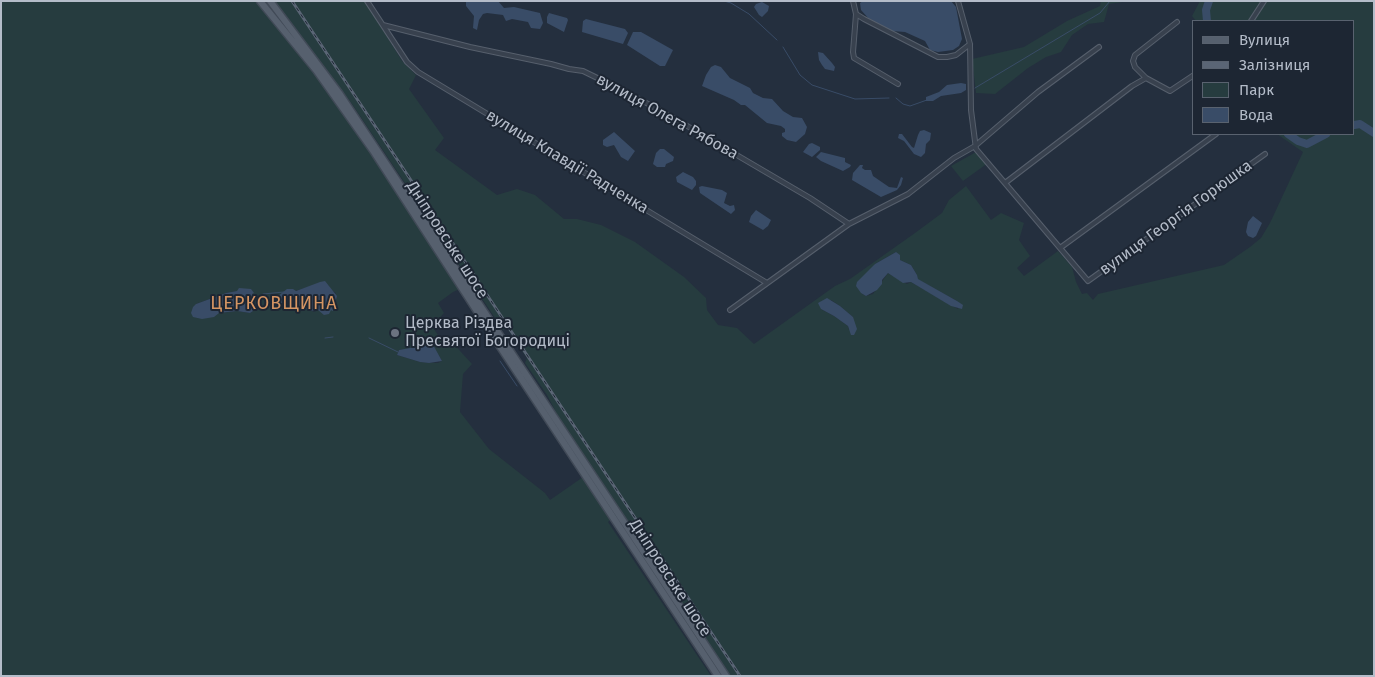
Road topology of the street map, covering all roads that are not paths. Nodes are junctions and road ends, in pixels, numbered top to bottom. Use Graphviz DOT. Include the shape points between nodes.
graph roads {
  1 [pos="260,1"];
  2 [pos="270,1"];
  3 [pos="367,1"];
  4 [pos="853,1"];
  5 [pos="958,1"];
  6 [pos="1264,1"];
  7 [pos="856,14"];
  8 [pos="1252,20"];
  9 [pos="1177,22"];
  10 [pos="383,25"];
  11 [pos="970,44"];
  12 [pos="1099,47"];
  13 [pos="1192,76"];
  14 [pos="1146,78"];
  15 [pos="898,84"];
  16 [pos="1215,135"];
  17 [pos="975,146"];
  18 [pos="1265,154"];
  19 [pos="1005,183"];
  20 [pos="849,224"];
  21 [pos="1060,248"];
  22 [pos="767,282"];
  23 [pos="730,310"];
  24 [pos="718,676"];
  25 [pos="726,676"];
  1 -- 24 [label="main road, Дніпровське шосе" via="316,70 374,152"];
  2 -- 25 [label="main road, Дніпровське шосе" via="350,108"];
  3 -- 10 [label="street, вулиця Клавдії Радченка"];
  4 -- 7 [label="street"];
  5 -- 11 [label="street"];
  6 -- 8 [label="street"];
  7 -- 11 [label="street" via="938,57 956,55"];
  7 -- 15 [label="street" via="854,58"];
  9 -- 14 [label="street" via="1135,55 1135,67"];
  10 -- 20 [label="street, вулиця Олега Рябова" via="470,48 583,71 677,120"];
  10 -- 22 [label="street, вулиця Клавдії Радченка" via="407,62 418,72"];
  11 -- 17 [label="street"];
  12 -- 17 [label="street" via="1038,92"];
  13 -- 14 [label="street" via="1170,91"];
  14 -- 19 [label="street"];
  16 -- 21 [label="street"];
  17 -- 19 [label="street"];
  17 -- 20 [label="street" via="908,194"];
  18 -- 21 [label="street, вулиця Георгія Горюшка" via="1088,281"];
  19 -- 21 [label="street"];
  20 -- 22 [label="street"];
  22 -- 23 [label="street"];
}
